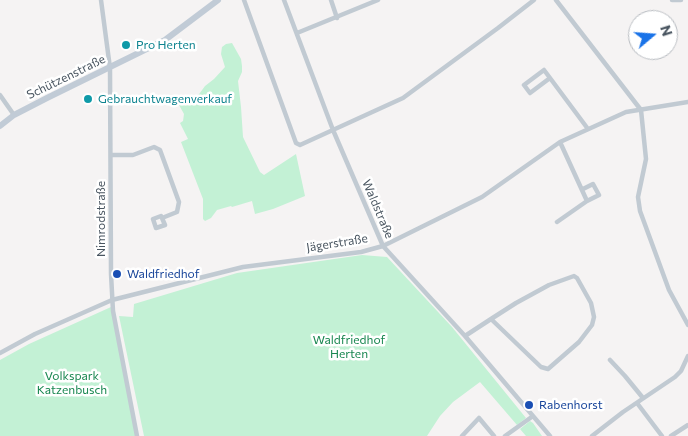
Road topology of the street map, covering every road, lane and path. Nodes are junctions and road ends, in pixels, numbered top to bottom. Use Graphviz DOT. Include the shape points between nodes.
graph roads {
  1 [pos="101,0"];
  2 [pos="218,0"];
  3 [pos="244,0"];
  4 [pos="284,0"];
  5 [pos="331,0"];
  6 [pos="378,0"];
  7 [pos="534,0"];
  8 [pos="556,0"];
  9 [pos="672,0"];
  10 [pos="681,0"];
  11 [pos="338,18"];
  12 [pos="297,33"];
  13 [pos="110,68"];
  14 [pos="550,78"];
  15 [pos="0,96"];
  16 [pos="688,102"];
  17 [pos="640,110"];
  18 [pos="14,116"];
  19 [pos="0,126"];
  20 [pos="588,129"];
  21 [pos="333,130"];
  22 [pos="560,142"];
  23 [pos="111,155"];
  24 [pos="583,189"];
  25 [pos="587,201"];
  26 [pos="162,218"];
  27 [pos="557,222"];
  28 [pos="383,246"];
  29 [pos="112,300"];
  30 [pos="491,319"];
  31 [pos="688,325"];
  32 [pos="465,336"];
  33 [pos="0,353"];
  34 [pos="688,356"];
  35 [pos="610,360"];
  36 [pos="643,398"];
  37 [pos="637,403"];
  38 [pos="533,416"];
  39 [pos="688,425"];
  40 [pos="137,436"];
  41 [pos="462,436"];
  42 [pos="494,436"];
  43 [pos="505,436"];
  44 [pos="550,436"];
  45 [pos="592,436"];
  46 [pos="662,436"];
  47 [pos="670,436"];
  1 -- 13 [label="street, Nimrodstraße"];
  2 -- 13 [label="main road, Schützenstraße" via="165,40"];
  3 -- 21 [label="street" via="296,143 300,145"];
  4 -- 12 [label="street, Waldstraße"];
  5 -- 11 [label="street"];
  6 -- 11 [label="street"];
  7 -- 21 [label="street" via="403,98"];
  8 -- 17 [label="street"];
  9 -- 10 [label="street"];
  11 -- 12 [label="street"];
  12 -- 21 [label="street, Waldstraße"];
  13 -- 18 [label="main road, Schützenstraße"];
  13 -- 23 [label="street, Nimrodstraße"];
  14 -- 14 [label="street" via="544,70 524,85 530,93"];
  14 -- 20 [label="street"];
  15 -- 18 [label="street"];
  16 -- 17 [label="street, Jägerstraße"];
  17 -- 20 [label="street, Jägerstraße" via="626,112"];
  17 -- 31 [label="street" via="646,159 638,196 640,211 670,290"];
  18 -- 19 [label="main road, Schützenstraße"];
  20 -- 22 [label="street, Jägerstraße"];
  21 -- 28 [label="street, Waldstraße"];
  22 -- 24 [label="street"];
  22 -- 28 [label="street, Jägerstraße" via="482,197"];
  23 -- 26 [label="street" via="133,155 154,147 160,150 179,202 177,212"];
  23 -- 29 [label="street, Nimrodstraße"];
  24 -- 25 [label="street"];
  24 -- 25 [label="street" via="593,184 598,195"];
  25 -- 27 [label="street"];
  28 -- 29 [label="street, Jägerstraße" via="361,252 243,268"];
  28 -- 32 [label="street, Waldstraße"];
  29 -- 33 [label="street, Jägerstraße"];
  29 -- 40 [label="street, Nimrodstraße"];
  30 -- 30 [label="street" via="516,302 574,276 591,303 594,317 579,342 548,369 541,367"];
  30 -- 32 [label="street"];
  32 -- 38 [label="street, Waldstraße"];
  34 -- 36 [label="street" via="675,377"];
  35 -- 36 [label="street"];
  36 -- 37 [label="street"];
  37 -- 45 [label="street"];
  37 -- 46 [label="street"];
  38 -- 43 [label="street"];
  38 -- 44 [label="street, Waldstraße"];
  39 -- 47 [label="street"];
  41 -- 42 [label="street" via="479,418"];
}
